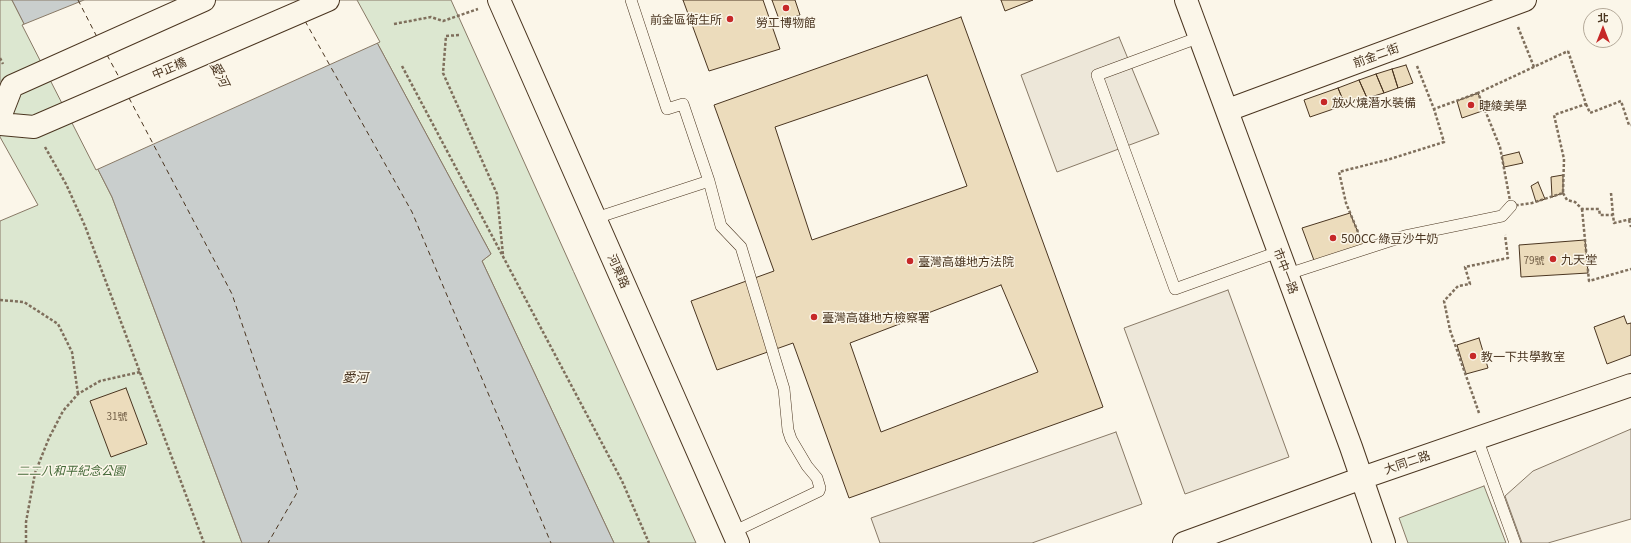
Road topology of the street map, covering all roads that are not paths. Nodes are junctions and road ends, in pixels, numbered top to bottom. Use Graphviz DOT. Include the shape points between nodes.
graph roads {
  1 [pos="204,0"];
  2 [pos="328,0"];
  3 [pos="500,0"];
  4 [pos="630,0"];
  5 [pos="1186,0"];
  6 [pos="1517,3"];
  7 [pos="1200,37"];
  8 [pos="1228,110"];
  9 [pos="0,117"];
  10 [pos="0,124"];
  11 [pos="709,181"];
  12 [pos="1511,206"];
  13 [pos="596,218"];
  14 [pos="1278,252"];
  15 [pos="1288,274"];
  16 [pos="1631,385"];
  17 [pos="1482,437"];
  18 [pos="1362,478"];
  19 [pos="736,538"];
  20 [pos="1184,543"];
  21 [pos="1384,543"];
  22 [pos="1515,543"];
  1 -- 9 [label="street" via="12,86"];
  2 -- 10 [label="street, 中正橋" via="34,127"];
  3 -- 13 [label="street, 河東路"];
  4 -- 11 [label="lane" via="667,109 683,104"];
  5 -- 7 [label="street, 市中一路"];
  6 -- 8 [label="street, 前金二街"];
  7 -- 8 [label="street, 市中一路"];
  7 -- 14 [label="lane" via="1097,75 1176,289"];
  8 -- 14 [label="street, 市中一路"];
  11 -- 13 [label="lane"];
  11 -- 19 [label="lane" via="721,226 735,240 744,255 784,389 791,440 807,466 818,478 820,485 819,491"];
  12 -- 15 [label="lane" via="1502,216 1405,236"];
  13 -- 19 [label="street, 河東路"];
  14 -- 15 [label="street, 市中一路"];
  15 -- 18 [label="street, 市中一路"];
  16 -- 17 [label="street, 大同二路"];
  17 -- 18 [label="street, 大同二路"];
  17 -- 22 [label="lane"];
  18 -- 20 [label="street, 大同二路"];
  18 -- 21 [label="street, 市中一路"];
}
